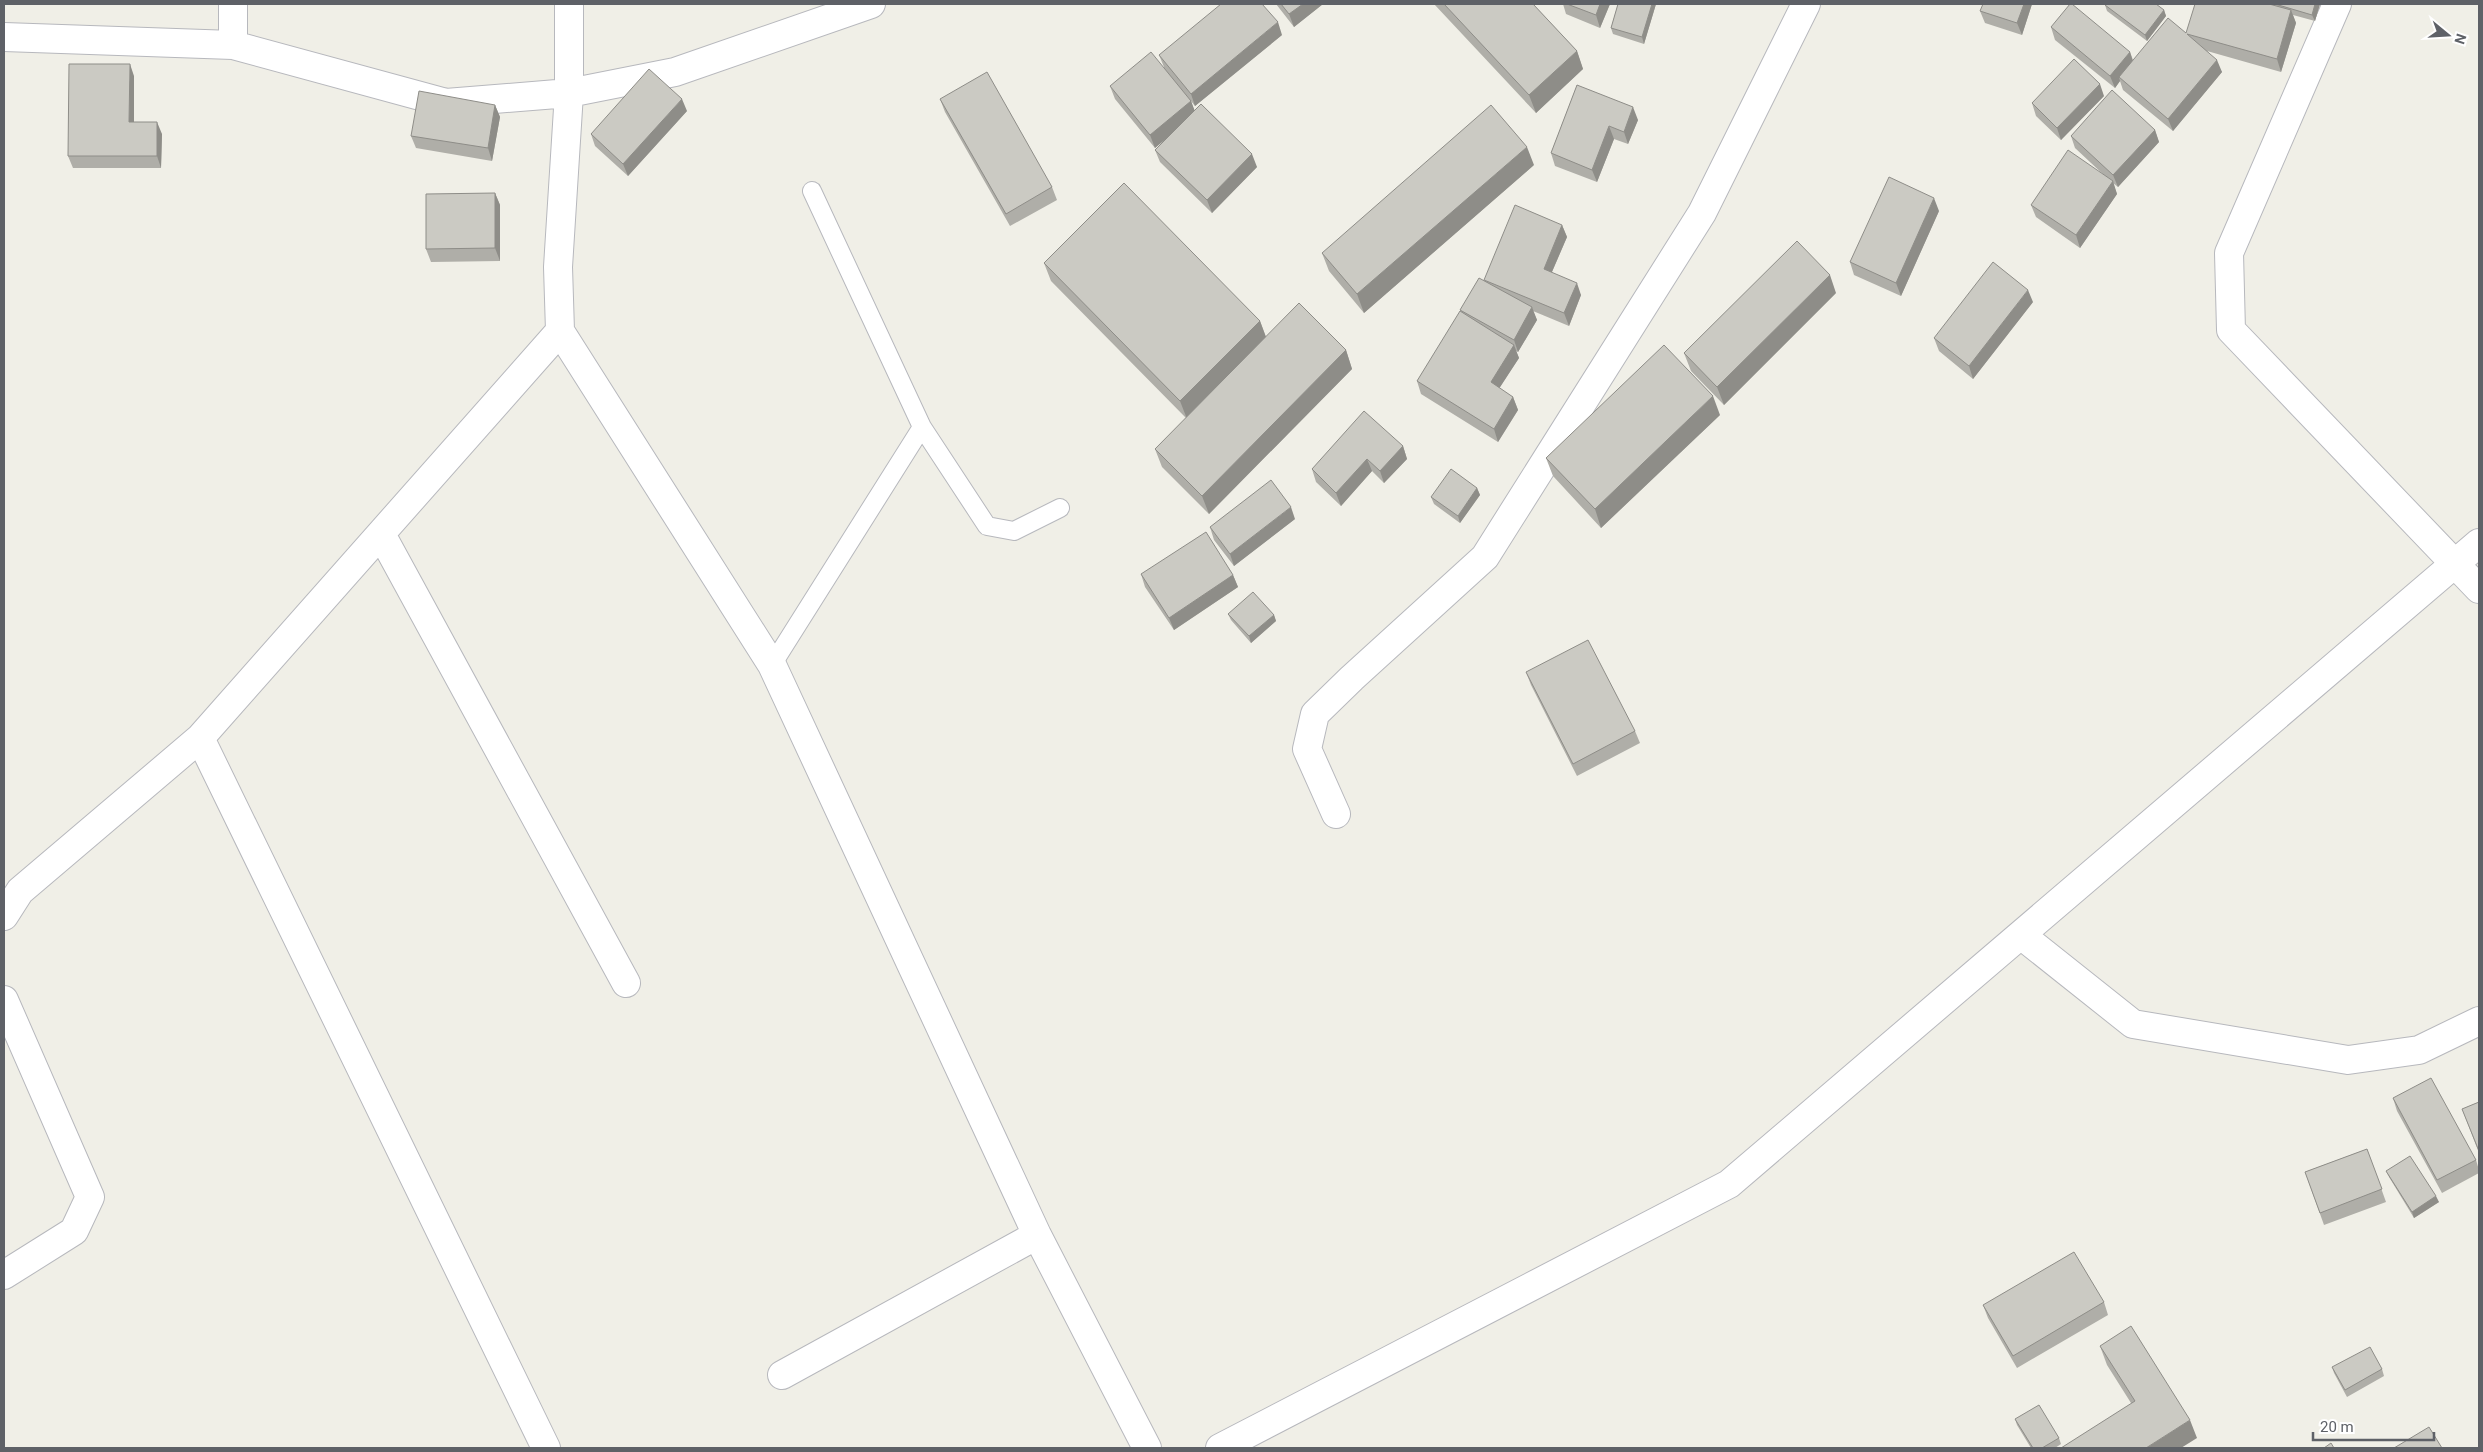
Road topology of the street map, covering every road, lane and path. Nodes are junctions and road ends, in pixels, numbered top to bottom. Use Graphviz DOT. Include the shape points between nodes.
graph roads {
  1 [pos="233,4"];
  2 [pos="569,4"];
  3 [pos="871,4"];
  4 [pos="1806,4"];
  5 [pos="2337,4"];
  6 [pos="4,37"];
  7 [pos="232,44"];
  8 [pos="569,93"];
  9 [pos="812,191"];
  10 [pos="560,331"];
  11 [pos="922,428"];
  12 [pos="1060,508"];
  13 [pos="381,534"];
  14 [pos="2479,542"];
  15 [pos="2456,563"];
  16 [pos="2479,589"];
  17 [pos="772,665"];
  18 [pos="200,738"];
  19 [pos="1336,814"];
  20 [pos="4,916"];
  21 [pos="2021,935"];
  22 [pos="626,983"];
  23 [pos="4,1000"];
  24 [pos="2479,1021"];
  25 [pos="1037,1235"];
  26 [pos="4,1274"];
  27 [pos="782,1375"];
  28 [pos="546,1448"];
  29 [pos="1147,1448"];
  30 [pos="1220,1448"];
  1 -- 7 [label="street"];
  2 -- 8 [label="street"];
  3 -- 8 [label="street" via="675,72"];
  4 -- 19 [label="street" via="1702,213 1485,558 1315,714 1306,749"];
  5 -- 15 [label="street" via="2229,253 2231,330"];
  6 -- 7 [label="street"];
  7 -- 8 [label="street" via="446,103"];
  8 -- 10 [label="street" via="558,267"];
  9 -- 11 [label="lane"];
  10 -- 13 [label="street"];
  10 -- 17 [label="street"];
  11 -- 12 [label="lane" via="987,526 1014,531"];
  11 -- 17 [label="lane"];
  13 -- 18 [label="street"];
  13 -- 22 [label="street"];
  14 -- 15 [label="street"];
  15 -- 16 [label="street"];
  15 -- 21 [label="street"];
  17 -- 25 [label="street"];
  18 -- 20 [label="street" via="20,891"];
  18 -- 28 [label="street"];
  21 -- 24 [label="street" via="2133,1024 2348,1060 2420,1050"];
  21 -- 30 [label="street" via="1729,1184"];
  23 -- 26 [label="street" via="90,1197 74,1231"];
  25 -- 27 [label="street"];
  25 -- 29 [label="street"];
}
